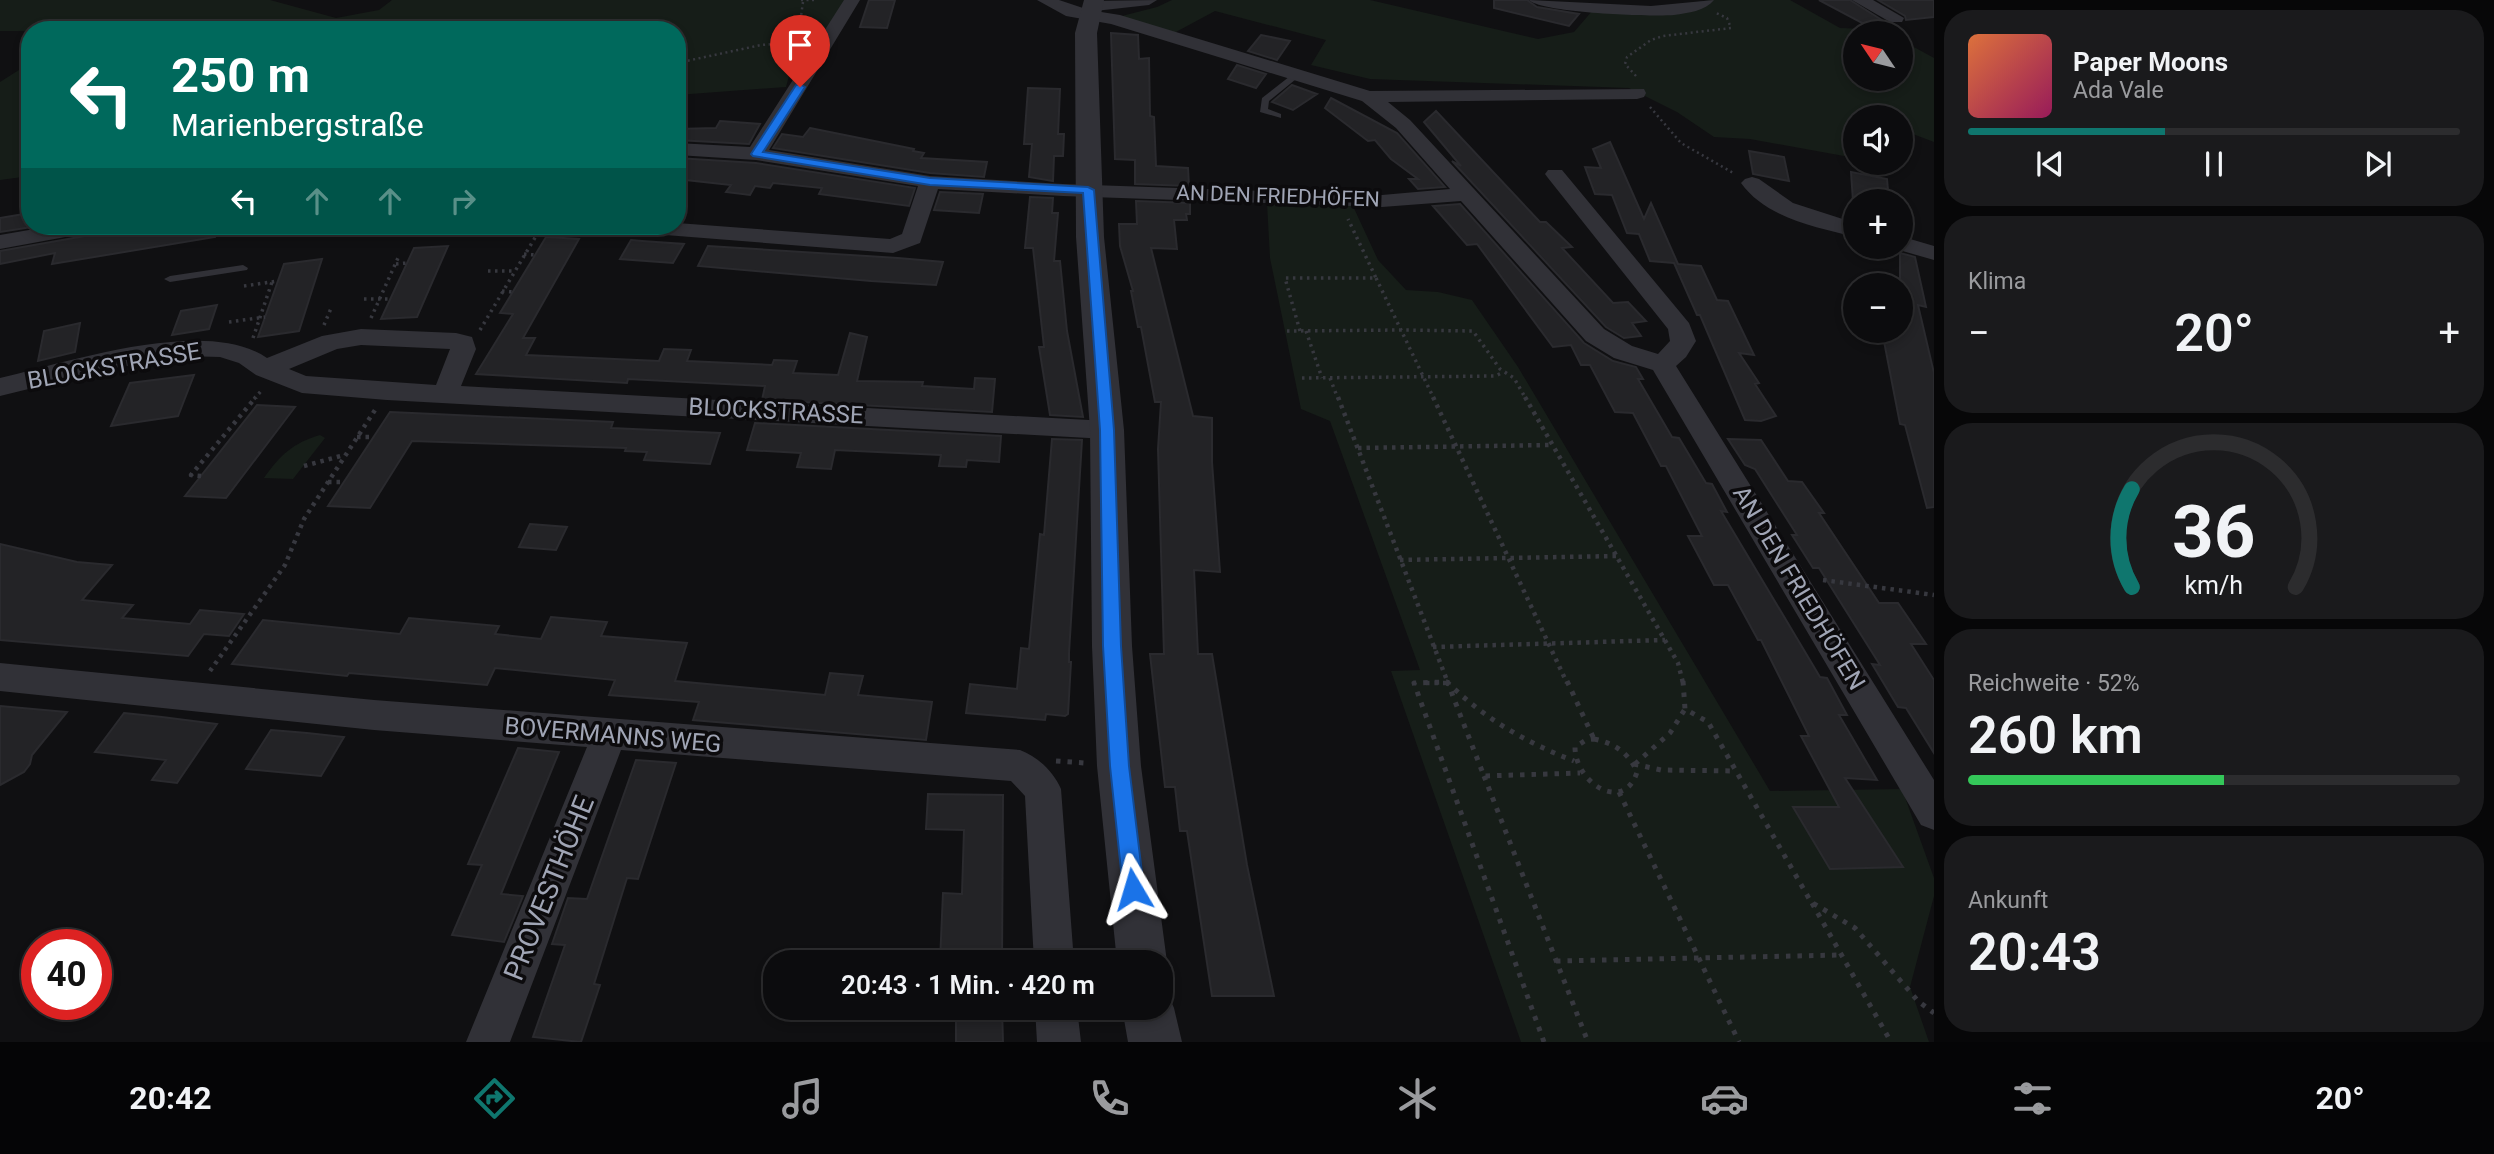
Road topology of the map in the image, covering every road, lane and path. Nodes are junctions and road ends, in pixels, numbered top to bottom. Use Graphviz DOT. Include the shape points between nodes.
graph roads {
  1 [pos="815,0"];
  2 [pos="852,0"];
  3 [pos="1045,0"];
  4 [pos="1149,0"];
  5 [pos="1537,0"];
  6 [pos="1860,0"];
  7 [pos="802,1"];
  8 [pos="1699,3"];
  9 [pos="1092,7"];
  10 [pos="1896,18"];
  11 [pos="686,61"];
  12 [pos="1297,75"];
  13 [pos="1637,93"];
  14 [pos="1369,97"];
  15 [pos="1278,116"];
  16 [pos="686,150"];
  17 [pos="757,154"];
  18 [pos="1555,174"];
  19 [pos="930,182"];
  20 [pos="1752,183"];
  21 [pos="1088,190"];
  22 [pos="1467,194"];
  23 [pos="1338,199"];
  24 [pos="1843,226"];
  25 [pos="686,231"];
  26 [pos="38,235"];
  27 [pos="536,235"];
  28 [pos="0,242"];
  29 [pos="1913,247"];
  30 [pos="1934,253"];
  31 [pos="524,254"];
  32 [pos="535,255"];
  33 [pos="398,258"];
  34 [pos="407,263"];
  35 [pos="395,264"];
  36 [pos="243,268"];
  37 [pos="488,271"];
  38 [pos="514,271"];
  39 [pos="1376,278"];
  40 [pos="170,279"];
  41 [pos="278,281"];
  42 [pos="272,282"];
  43 [pos="239,287"];
  44 [pos="502,291"];
  45 [pos="513,292"];
  46 [pos="364,299"];
  47 [pos="380,299"];
  48 [pos="390,299"];
  49 [pos="263,317"];
  50 [pos="229,322"];
  51 [pos="1401,330"];
  52 [pos="1287,331"];
  53 [pos="1300,331"];
  54 [pos="1306,331"];
  55 [pos="361,337"];
  56 [pos="262,340"];
  57 [pos="463,343"];
  58 [pos="1662,364"];
  59 [pos="270,371"];
  60 [pos="1504,372"];
  61 [pos="1423,377"];
  62 [pos="1302,378"];
  63 [pos="1322,378"];
  64 [pos="1330,378"];
  65 [pos="0,387"];
  66 [pos="387,391"];
  67 [pos="445,394"];
  68 [pos="230,428"];
  69 [pos="238,428"];
  70 [pos="1107,430"];
  71 [pos="357,437"];
  72 [pos="373,437"];
  73 [pos="1553,445"];
  74 [pos="1456,447"];
  75 [pos="1358,448"];
  76 [pos="345,454"];
  77 [pos="304,466"];
  78 [pos="201,476"];
  79 [pos="328,482"];
  80 [pos="344,482"];
  81 [pos="1616,556"];
  82 [pos="1509,558"];
  83 [pos="1400,560"];
  84 [pos="1791,576"];
  85 [pos="1934,595"];
  86 [pos="1665,640"];
  87 [pos="1549,644"];
  88 [pos="1433,647"];
  89 [pos="0,677"];
  90 [pos="1447,682"];
  91 [pos="191,698"];
  92 [pos="1685,709"];
  93 [pos="610,734"];
  94 [pos="1594,739"];
  95 [pos="1574,761"];
  96 [pos="1634,764"];
  97 [pos="1736,771"];
  98 [pos="1580,773"];
  99 [pos="1484,776"];
  100 [pos="1619,792"];
  101 [pos="1934,813"];
  102 [pos="1811,902"];
  103 [pos="1053,950"];
  104 [pos="1141,950"];
  105 [pos="1841,956"];
  106 [pos="1698,957"];
  107 [pos="1556,961"];
  108 [pos="1934,1013"];
  109 [pos="1057,1020"];
  110 [pos="1151,1020"];
  111 [pos="488,1042"];
  112 [pos="1059,1042"];
  113 [pos="1155,1042"];
  114 [pos="1544,1042"];
  115 [pos="1588,1042"];
  116 [pos="1739,1042"];
  117 [pos="1891,1042"];
  1 -- 7 [label="path"];
  2 -- 17 [label="street"];
  3 -- 9 [label="street" via="1072,12"];
  4 -- 9 [label="street"];
  5 -- 8 [label="street" via="1647,10"];
  6 -- 10 [label="street"];
  7 -- 11 [label="path" via="798,37 808,41 761,45"];
  8 -- 13 [label="path" via="1727,18 1731,28 1650,40 1627,57 1625,64 1645,89"];
  9 -- 12 [label="street" via="1114,19"];
  9 -- 21 [label="street" via="1086,33"];
  12 -- 14 [label="street"];
  12 -- 15 [label="lane" via="1265,100 1263,110"];
  13 -- 14 [label="street"];
  13 -- 20 [label="path" via="1671,134 1698,155"];
  14 -- 22 [label="street" via="1403,124"];
  16 -- 17 [label="street, AN DEN FRIEDHÖFEN"];
  17 -- 19 [label="street, AN DEN FRIEDHÖFEN"];
  18 -- 58 [label="street" via="1680,328 1683,341"];
  19 -- 21 [label="street, AN DEN FRIEDHÖFEN"];
  19 -- 25 [label="street" via="912,238 893,246"];
  20 -- 24 [label="street" via="1764,197 1788,209"];
  21 -- 23 [label="street, AN DEN FRIEDHÖFEN"];
  21 -- 70 [label="street"];
  22 -- 23 [label="street, AN DEN FRIEDHÖFEN"];
  22 -- 58 [label="street" via="1595,335 1623,352"];
  23 -- 39 [label="path"];
  26 -- 28 [label="street"];
  27 -- 31 [label="path"];
  29 -- 30 [label="street"];
  31 -- 32 [label="path"];
  31 -- 38 [label="path"];
  33 -- 35 [label="path"];
  34 -- 35 [label="path"];
  35 -- 47 [label="path"];
  36 -- 40 [label="lane"];
  37 -- 38 [label="path"];
  38 -- 44 [label="path"];
  39 -- 51 [label="path"];
  39 -- 53 [label="path" via="1285,278"];
  41 -- 42 [label="path"];
  42 -- 43 [label="path"];
  42 -- 49 [label="path"];
  44 -- 45 [label="path"];
  44 -- 57 [label="path" via="476,336"];
  46 -- 47 [label="path"];
  47 -- 48 [label="path"];
  47 -- 55 [label="path"];
  49 -- 50 [label="path"];
  49 -- 56 [label="path" via="251,341"];
  51 -- 54 [label="path"];
  51 -- 60 [label="path" via="1473,331"];
  51 -- 61 [label="path"];
  52 -- 53 [label="path"];
  53 -- 54 [label="path"];
  54 -- 63 [label="path"];
  55 -- 57 [label="street"];
  55 -- 59 [label="street" via="331,342"];
  57 -- 67 [label="street"];
  58 -- 84 [label="street, AN DEN FRIEDHÖFEN"];
  59 -- 65 [label="street, BLOCKSTRASSE" via="222,349 184,348"];
  59 -- 66 [label="street, BLOCKSTRASSE" via="302,384"];
  59 -- 68 [label="path"];
  60 -- 61 [label="path"];
  60 -- 73 [label="path" via="1514,377"];
  61 -- 64 [label="path"];
  61 -- 74 [label="path"];
  62 -- 63 [label="path"];
  63 -- 64 [label="path"];
  64 -- 75 [label="path"];
  66 -- 67 [label="street, BLOCKSTRASSE"];
  66 -- 71 [label="path"];
  67 -- 70 [label="street, BLOCKSTRASSE"];
  68 -- 69 [label="path"];
  68 -- 78 [label="path" via="191,475"];
  70 -- 104 [label="street" via="1119,766"];
  71 -- 72 [label="path"];
  71 -- 76 [label="path"];
  73 -- 74 [label="path"];
  73 -- 81 [label="path"];
  74 -- 75 [label="path"];
  74 -- 82 [label="path"];
  75 -- 83 [label="path"];
  76 -- 77 [label="path"];
  76 -- 79 [label="path"];
  79 -- 80 [label="path"];
  79 -- 91 [label="path" via="304,519 285,565"];
  81 -- 82 [label="path"];
  81 -- 86 [label="path"];
  82 -- 83 [label="path"];
  82 -- 87 [label="path"];
  83 -- 88 [label="path"];
  84 -- 85 [label="path"];
  84 -- 101 [label="street, AN DEN FRIEDHÖFEN"];
  86 -- 87 [label="path"];
  86 -- 92 [label="path" via="1683,680"];
  87 -- 88 [label="path"];
  87 -- 94 [label="path"];
  88 -- 90 [label="path"];
  89 -- 91 [label="street, BOVERMANNS WEG"];
  90 -- 95 [label="path" via="1473,709 1513,736"];
  90 -- 99 [label="path"];
  90 -- 114 [label="path" via="1414,683"];
  91 -- 93 [label="street, BOVERMANNS WEG"];
  92 -- 96 [label="path" via="1667,739"];
  92 -- 97 [label="path" via="1708,722"];
  93 -- 103 [label="street, BOVERMANNS WEG" via="1020,766 1043,789"];
  93 -- 111 [label="street, PROVESTHÖHE"];
  94 -- 95 [label="path" via="1575,747"];
  94 -- 96 [label="path" via="1613,744"];
  95 -- 98 [label="path"];
  96 -- 97 [label="path" via="1661,770"];
  96 -- 100 [label="path" via="1633,786"];
  97 -- 102 [label="path"];
  98 -- 99 [label="path"];
  98 -- 100 [label="path" via="1598,787"];
  99 -- 107 [label="path"];
  100 -- 106 [label="path"];
  102 -- 105 [label="path"];
  102 -- 108 [label="path" via="1855,928 1918,1001"];
  105 -- 106 [label="path"];
  105 -- 117 [label="path"];
  106 -- 107 [label="path"];
  106 -- 116 [label="path"];
  107 -- 115 [label="path"];
  109 -- 112 [label="street"];
  110 -- 113 [label="street"];
}
